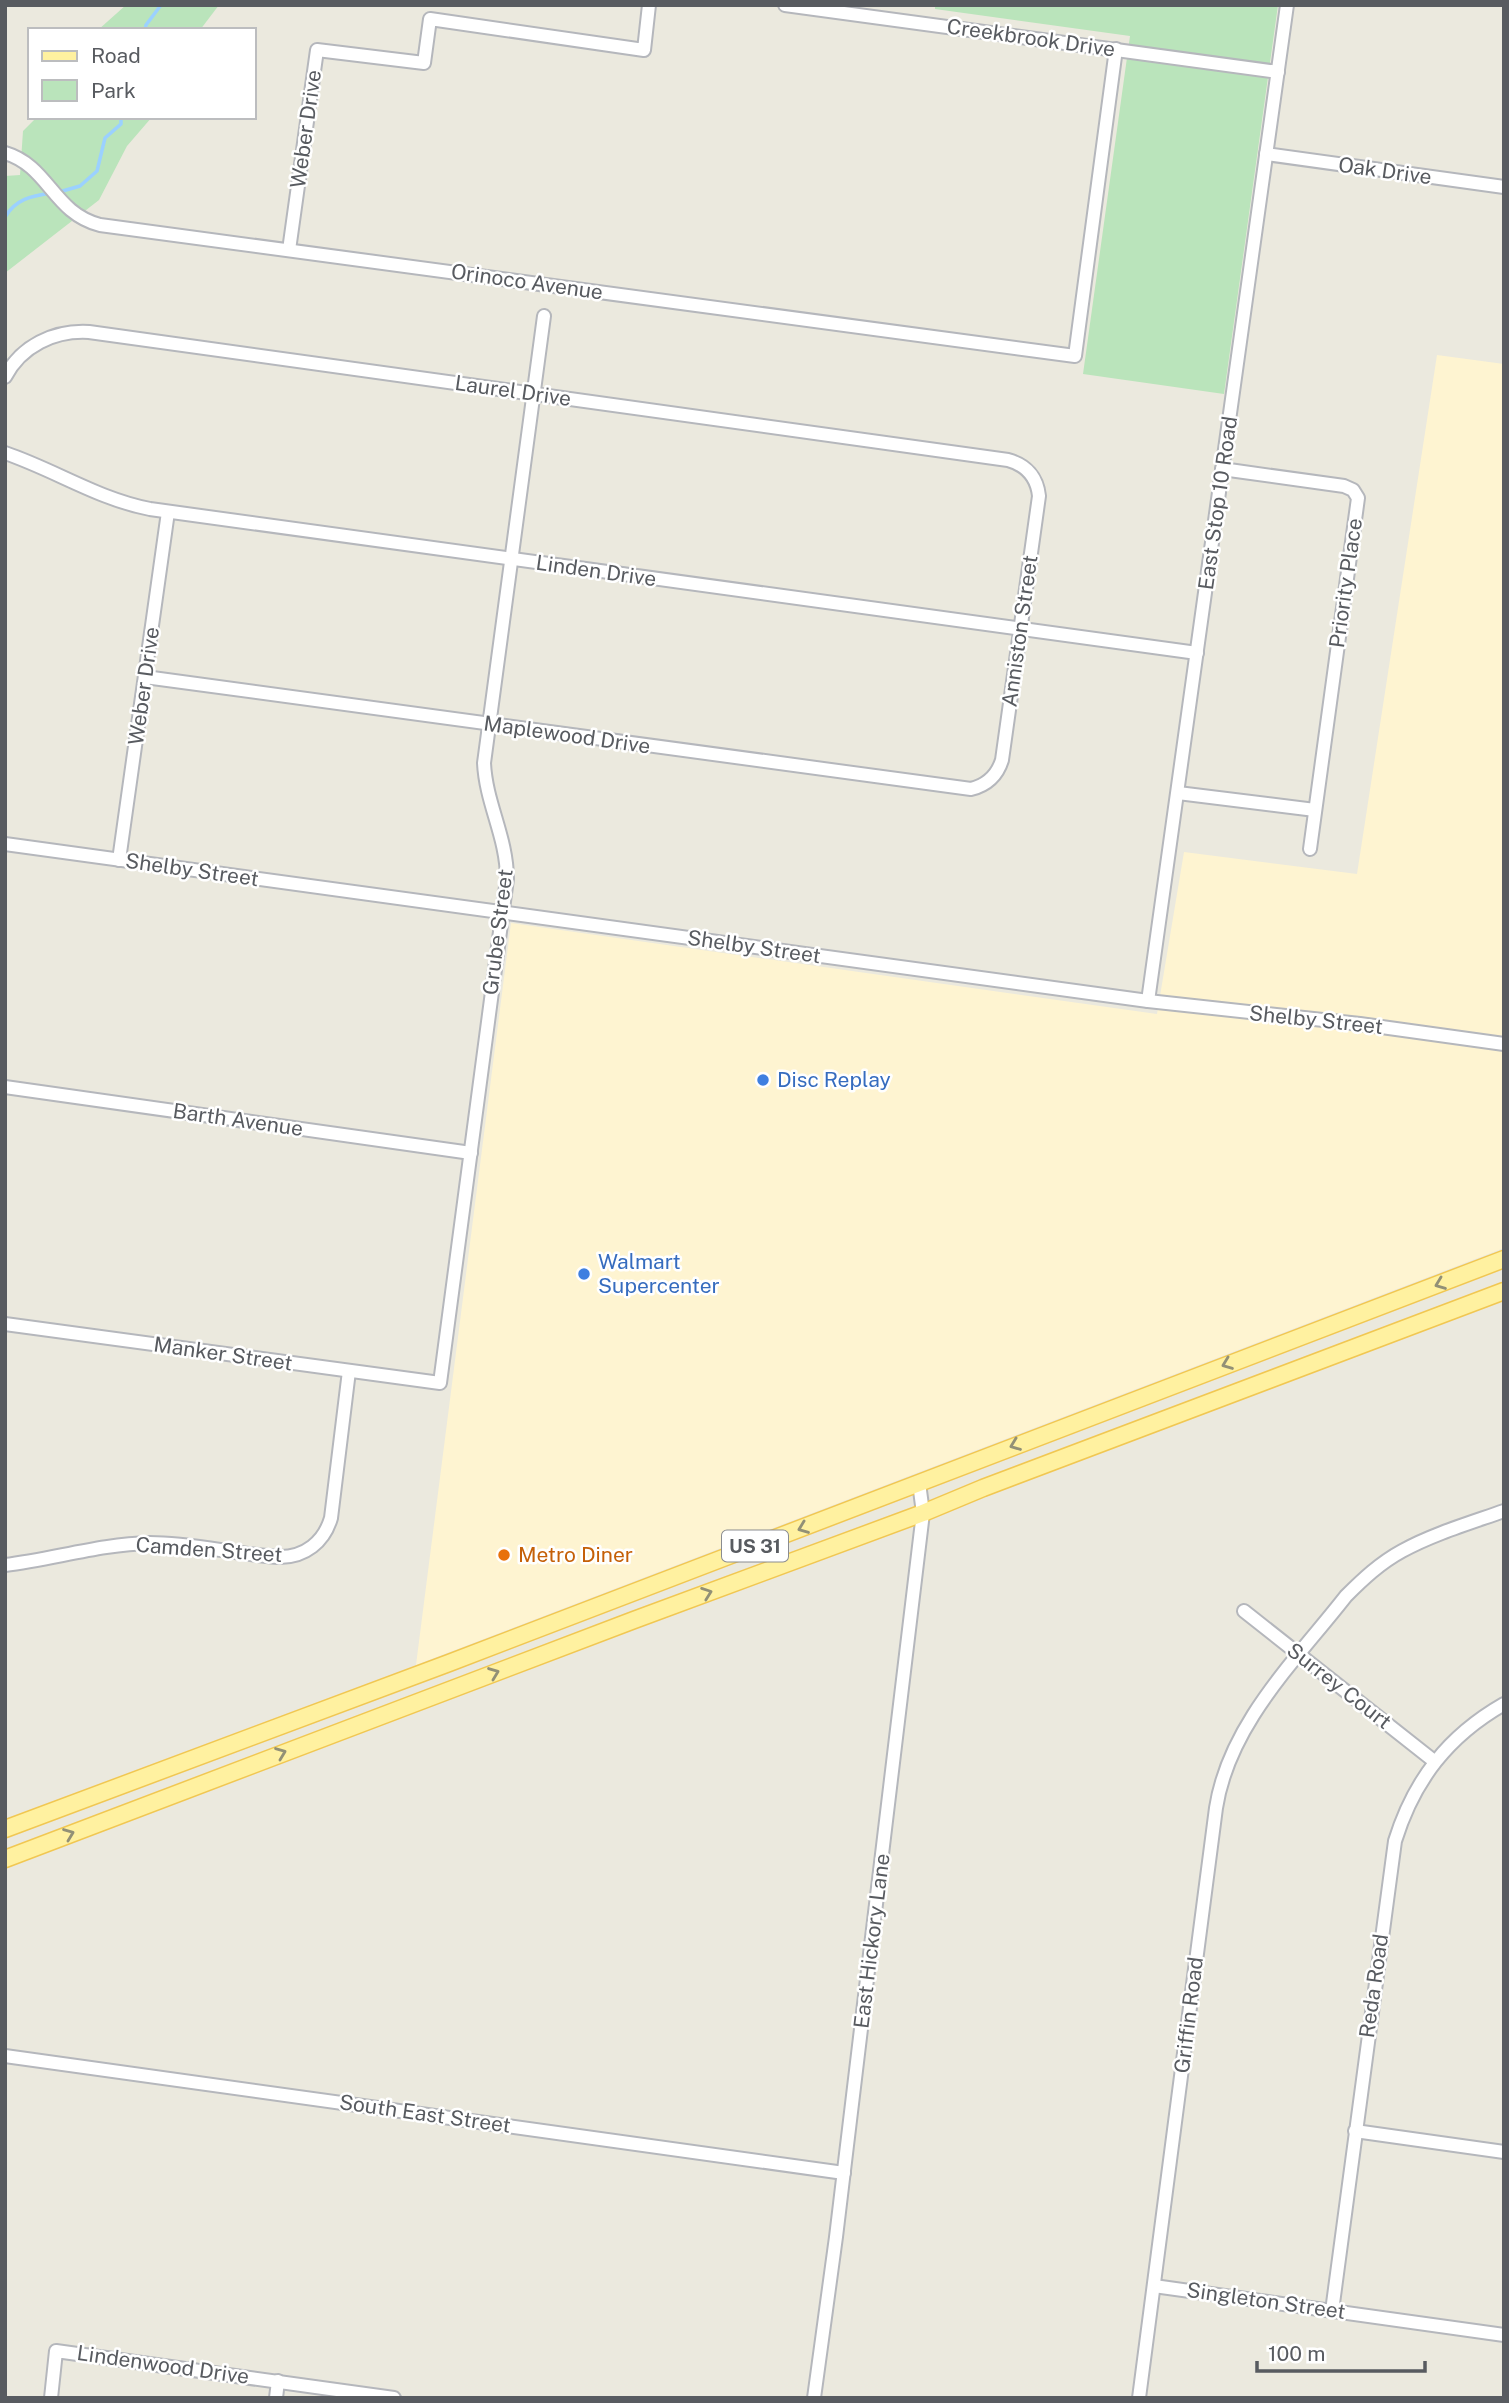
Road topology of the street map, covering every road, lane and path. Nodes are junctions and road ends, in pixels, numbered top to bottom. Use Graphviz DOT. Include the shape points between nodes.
graph roads {
  1 [pos="649,5"];
  2 [pos="785,5"];
  3 [pos="1287,5"];
  4 [pos="1116,49"];
  5 [pos="1278,72"];
  6 [pos="5,153"];
  7 [pos="1266,155"];
  8 [pos="1504,187"];
  9 [pos="289,250"];
  10 [pos="544,316"];
  11 [pos="5,377"];
  12 [pos="534,394"];
  13 [pos="5,453"];
  14 [pos="1222,469"];
  15 [pos="1032,476"];
  16 [pos="169,512"];
  17 [pos="511,559"];
  18 [pos="1020,629"];
  19 [pos="1197,653"];
  20 [pos="145,677"];
  21 [pos="489,724"];
  22 [pos="987,782"];
  23 [pos="1178,793"];
  24 [pos="1315,810"];
  25 [pos="5,844"];
  26 [pos="1310,849"];
  27 [pos="120,860"];
  28 [pos="501,912"];
  29 [pos="1148,1001"];
  30 [pos="1504,1044"];
  31 [pos="5,1087"];
  32 [pos="471,1153"];
  33 [pos="1504,1259"];
  34 [pos="1504,1291"];
  35 [pos="5,1324"];
  36 [pos="349,1371"];
  37 [pos="440,1384"];
  38 [pos="919,1483"];
  39 [pos="1504,1511"];
  40 [pos="923,1514"];
  41 [pos="5,1564"];
  42 [pos="1244,1611"];
  43 [pos="1300,1655"];
  44 [pos="1504,1704"];
  45 [pos="1434,1761"];
  46 [pos="5,1829"];
  47 [pos="5,1859"];
  48 [pos="5,2056"];
  49 [pos="1355,2132"];
  50 [pos="1504,2152"];
  51 [pos="844,2173"];
  52 [pos="1154,2286"];
  53 [pos="1332,2311"];
  54 [pos="1504,2335"];
  55 [pos="278,2381"];
  56 [pos="51,2398"];
  57 [pos="276,2398"];
  58 [pos="394,2398"];
  59 [pos="814,2398"];
  60 [pos="1139,2398"];
  1 -- 9 [label="street, Weber Drive" via="644,50 429,19 424,62 317,50"];
  2 -- 4 [label="street, Creekbrook Drive"];
  3 -- 5 [label="street, East Stop 10 Road"];
  4 -- 5 [label="street, Creekbrook Drive"];
  4 -- 9 [label="street, Orinoco Avenue" via="1075,356"];
  5 -- 7 [label="street, East Stop 10 Road"];
  6 -- 9 [label="street, Orinoco Avenue" via="35,170 80,219"];
  7 -- 8 [label="street, Oak Drive"];
  7 -- 14 [label="street, East Stop 10 Road"];
  10 -- 12 [label="street, Grube Street"];
  11 -- 12 [label="street, Laurel Drive" via="18,358 39,342 79,332"];
  12 -- 15 [label="street, Laurel Drive" via="1008,460"];
  12 -- 17 [label="street, Grube Street"];
  13 -- 16 [label="street, Linden Drive" via="104,497"];
  14 -- 19 [label="street, East Stop 10 Road"];
  14 -- 24 [label="street, Priority Place" via="1344,485 1358,498"];
  15 -- 18 [label="street, Anniston Street" via="1039,496"];
  16 -- 17 [label="street, Linden Drive"];
  16 -- 20 [label="street, Weber Drive"];
  17 -- 18 [label="street, Linden Drive"];
  17 -- 21 [label="street, Grube Street"];
  18 -- 19 [label="street, Linden Drive"];
  18 -- 22 [label="street, Anniston Street" via="1002,760"];
  19 -- 23 [label="street, East Stop 10 Road"];
  20 -- 21 [label="street, Maplewood Drive"];
  20 -- 27 [label="street, Weber Drive"];
  21 -- 22 [label="street, Maplewood Drive" via="963,790"];
  21 -- 28 [label="street, Grube Street" via="485,780 507,863"];
  23 -- 24 [label="street"];
  23 -- 29 [label="street, East Stop 10 Road"];
  24 -- 26 [label="street, Priority Place"];
  25 -- 27 [label="street, Shelby Street"];
  27 -- 28 [label="street, Shelby Street"];
  28 -- 29 [label="street, Shelby Street"];
  28 -- 32 [label="street, Grube Street"];
  29 -- 30 [label="street, Shelby Street"];
  31 -- 32 [label="street, Barth Avenue"];
  32 -- 37 [label="street, Grube Street"];
  33 -- 38 [label="main road, US 31, one-way"];
  34 -- 40 [label="main road, US 31"];
  35 -- 36 [label="street, Manker Street"];
  36 -- 37 [label="street, Manker Street"];
  36 -- 41 [label="street, Camden Street" via="331,1518 323,1537 306,1551 275,1557 175,1544 128,1544"];
  38 -- 40 [label="street, East Hickory Lane"];
  38 -- 46 [label="main road, US 31, one-way"];
  39 -- 43 [label="street, Griffin Road" via="1423,1541 1385,1561 1346,1596"];
  47 -- 40 [label="main road, US 31, one-way"];
  40 -- 51 [label="street, East Hickory Lane"];
  42 -- 43 [label="street, Surrey Court"];
  43 -- 45 [label="street, Surrey Court"];
  43 -- 52 [label="street, Griffin Road" via="1243,1730 1218,1797"];
  44 -- 45 [label="street, Reda Road" via="1459,1735"];
  45 -- 49 [label="street, Reda Road" via="1407,1806 1392,1851"];
  48 -- 51 [label="street, South East Street"];
  49 -- 50 [label="street"];
  49 -- 53 [label="street, Reda Road"];
  51 -- 59 [label="street, East Hickory Lane"];
  52 -- 53 [label="street, Singleton Street"];
  52 -- 60 [label="street, Griffin Road"];
  53 -- 54 [label="street, Singleton Street"];
  55 -- 56 [label="street, Lindenwood Drive" via="56,2351"];
  55 -- 57 [label="street"];
  55 -- 58 [label="street, Lindenwood Drive"];
}
